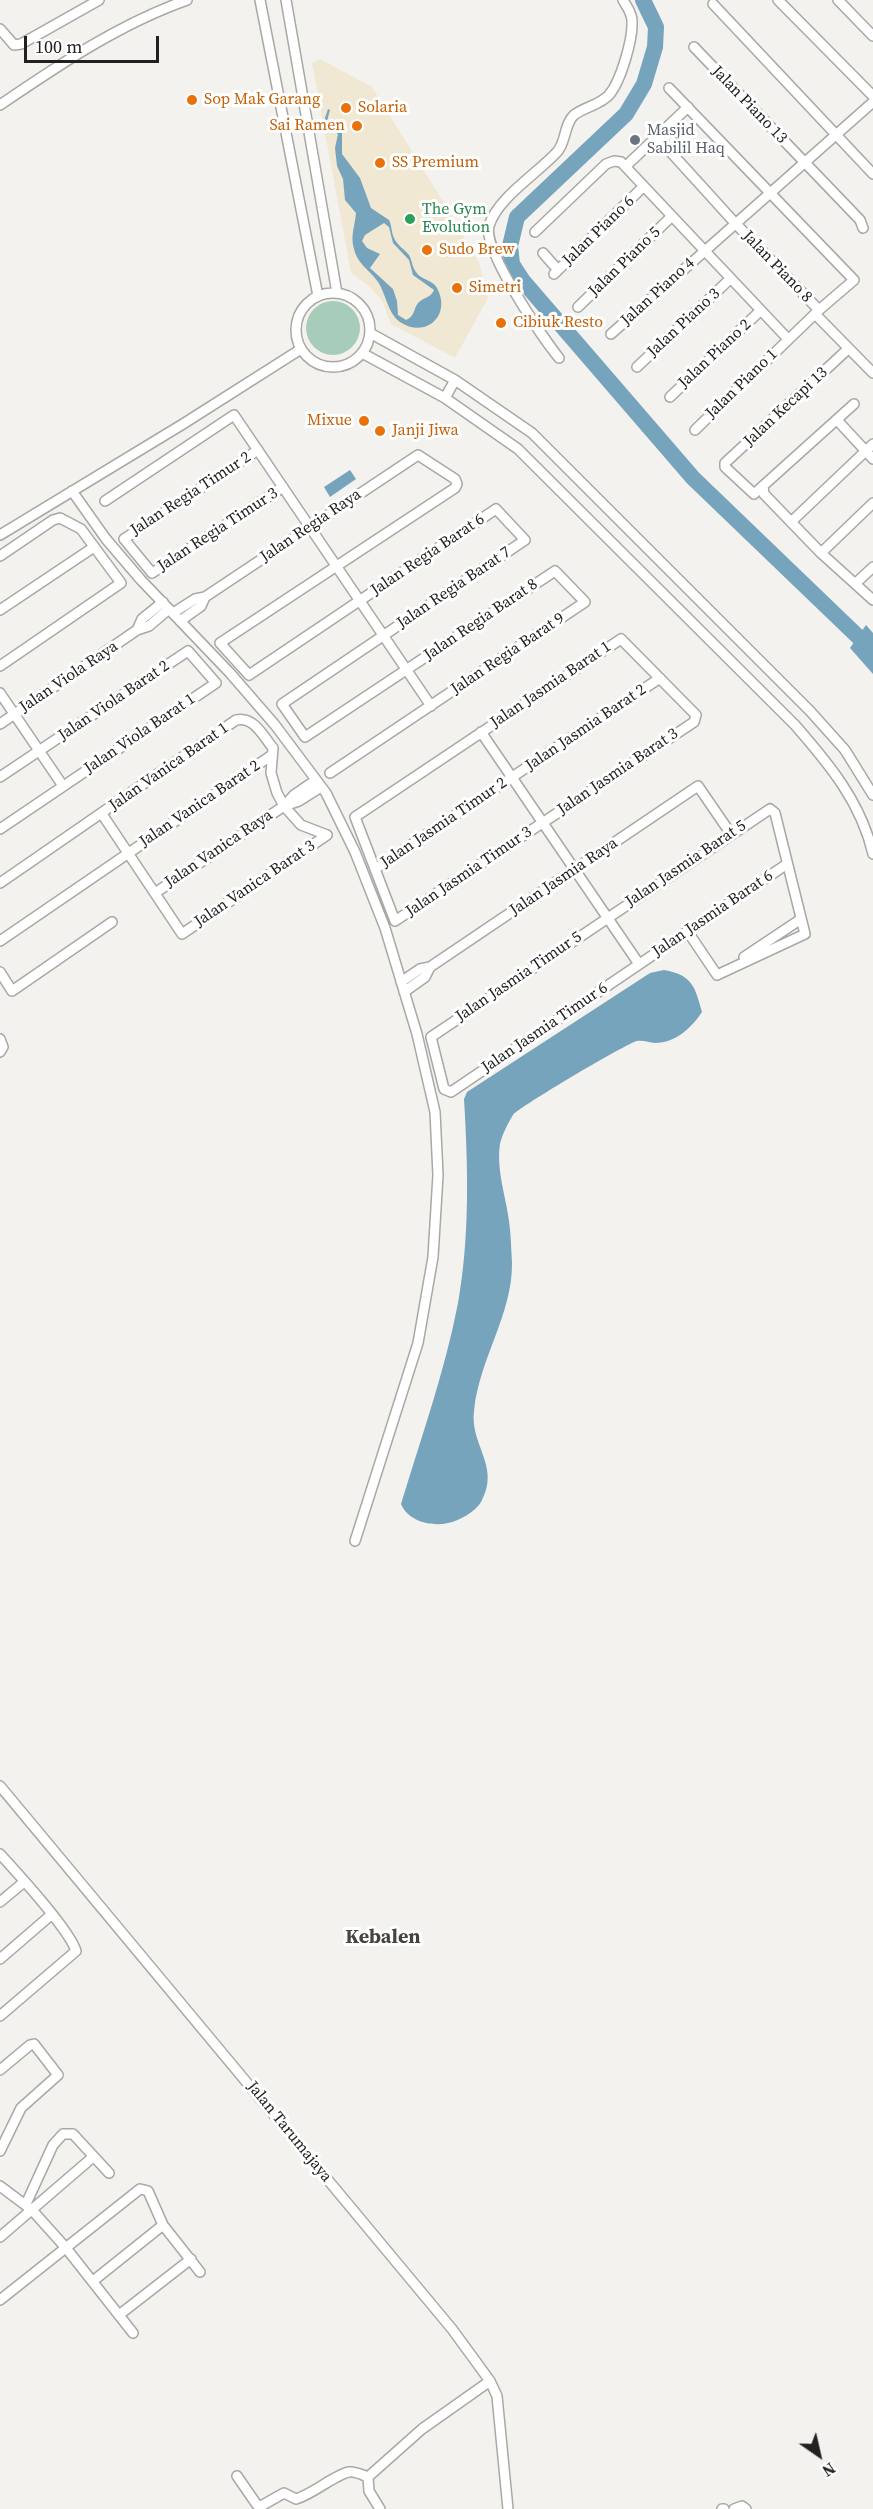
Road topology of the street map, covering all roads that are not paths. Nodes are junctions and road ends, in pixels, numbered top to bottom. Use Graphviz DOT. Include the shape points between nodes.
graph roads {
  1 [pos="99,0"];
  2 [pos="187,0"];
  3 [pos="260,0"];
  4 [pos="286,0"];
  5 [pos="623,0"];
  6 [pos="778,0"];
  7 [pos="838,0"];
  8 [pos="713,4"];
  9 [pos="0,29"];
  10 [pos="873,36"];
  11 [pos="694,47"];
  12 [pos="669,88"];
  13 [pos="873,96"];
  14 [pos="873,102"];
  15 [pos="0,105"];
  16 [pos="688,107"];
  17 [pos="657,137"];
  18 [pos="832,138"];
  19 [pos="808,160"];
  20 [pos="626,166"];
  21 [pos="873,174"];
  22 [pos="643,187"];
  23 [pos="770,194"];
  24 [pos="671,217"];
  25 [pos="735,224"];
  26 [pos="863,228"];
  27 [pos="535,232"];
  28 [pos="704,250"];
  29 [pos="543,253"];
  30 [pos="730,279"];
  31 [pos="337,293"];
  32 [pos="318,296"];
  33 [pos="578,307"];
  34 [pos="760,311"];
  35 [pos="817,312"];
  36 [pos="370,333"];
  37 [pos="611,334"];
  38 [pos="788,339"];
  39 [pos="301,349"];
  40 [pos="848,349"];
  41 [pos="362,353"];
  42 [pos="559,358"];
  43 [pos="637,367"];
  44 [pos="873,373"];
  45 [pos="455,380"];
  46 [pos="670,397"];
  47 [pos="445,398"];
  48 [pos="854,404"];
  49 [pos="837,420"];
  50 [pos="695,430"];
  51 [pos="258,450"];
  52 [pos="871,451"];
  53 [pos="763,486"];
  54 [pos="283,487"];
  55 [pos="72,491"];
  56 [pos="105,501"];
  57 [pos="873,502"];
  58 [pos="496,509"];
  59 [pos="791,522"];
  60 [pos="310,527"];
  61 [pos="0,535"];
  62 [pos="94,547"];
  63 [pos="821,553"];
  64 [pos="0,556"];
  65 [pos="336,566"];
  66 [pos="873,567"];
  67 [pos="555,571"];
  68 [pos="152,573"];
  69 [pos="856,584"];
  70 [pos="360,600"];
  71 [pos="873,600"];
  72 [pos="0,610"];
  73 [pos="171,611"];
  74 [pos="384,636"];
  75 [pos="188,651"];
  76 [pos="0,666"];
  77 [pos="406,670"];
  78 [pos="660,678"];
  79 [pos="0,693"];
  80 [pos="431,705"];
  81 [pos="14,714"];
  82 [pos="0,724"];
  83 [pos="481,732"];
  84 [pos="305,737"];
  85 [pos="39,751"];
  86 [pos="272,756"];
  87 [pos="330,773"];
  88 [pos="0,777"];
  89 [pos="512,777"];
  90 [pos="318,783"];
  91 [pos="63,786"];
  92 [pos="873,795"];
  93 [pos="284,806"];
  94 [pos="102,814"];
  95 [pos="543,823"];
  96 [pos="0,829"];
  97 [pos="731,834"];
  98 [pos="128,853"];
  99 [pos="873,854"];
  100 [pos="787,864"];
  101 [pos="375,869"];
  102 [pos="574,870"];
  103 [pos="0,883"];
  104 [pos="155,893"];
  105 [pos="607,918"];
  106 [pos="801,919"];
  107 [pos="112,922"];
  108 [pos="688,932"];
  109 [pos="0,940"];
  110 [pos="639,964"];
  111 [pos="0,972"];
  112 [pos="717,975"];
  113 [pos="403,987"];
  114 [pos="0,1039"];
  115 [pos="0,1052"];
  116 [pos="451,1092"];
  117 [pos="355,1541"];
  118 [pos="0,1786"];
  119 [pos="0,1854"];
  120 [pos="24,1882"];
  121 [pos="0,1902"];
  122 [pos="51,1915"];
  123 [pos="0,1959"];
  124 [pos="0,2016"];
  125 [pos="0,2070"];
  126 [pos="0,2151"];
  127 [pos="93,2157"];
  128 [pos="109,2173"];
  129 [pos="0,2186"];
  130 [pos="29,2207"];
  131 [pos="163,2225"];
  132 [pos="0,2237"];
  133 [pos="66,2248"];
  134 [pos="191,2259"];
  135 [pos="200,2272"];
  136 [pos="93,2281"];
  137 [pos="0,2300"];
  138 [pos="119,2315"];
  139 [pos="133,2333"];
  140 [pos="485,2383"];
  141 [pos="237,2476"];
  142 [pos="368,2477"];
  143 [pos="380,2509"];
  144 [pos="508,2509"];
  145 [pos="734,2509"];
  146 [pos="746,2509"];
  1 -- 9 [label="street" via="21,44 14,45"];
  2 -- 15 [label="street" via="105,38"];
  3 -- 32 [label="street"];
  4 -- 31 [label="street"];
  5 -- 42 [label="street" via="632,22 617,82 609,94 572,118 557,152 503,203 489,227 490,242 517,296"];
  6 -- 13 [label="street"];
  7 -- 10 [label="street"];
  8 -- 18 [label="street"];
  11 -- 19 [label="street, Jalan Piano 13"];
  12 -- 16 [label="street"];
  14 -- 18 [label="street, Jalan Piano 4"];
  16 -- 17 [label="street"];
  16 -- 23 [label="street"];
  17 -- 20 [label="street"];
  17 -- 25 [label="street, Jalan Piano 8"];
  18 -- 19 [label="street, Jalan Piano 4"];
  18 -- 21 [label="street"];
  19 -- 23 [label="street, Jalan Piano 4"];
  19 -- 26 [label="street, Jalan Piano 13"];
  20 -- 22 [label="street"];
  20 -- 27 [label="street" via="614,161 606,164"];
  22 -- 24 [label="street"];
  22 -- 29 [label="street, Jalan Piano 6" via="556,272"];
  23 -- 25 [label="street, Jalan Piano 4"];
  23 -- 35 [label="street, Jalan Piano 1" via="854,280"];
  24 -- 28 [label="street"];
  24 -- 33 [label="street, Jalan Piano 5"];
  25 -- 28 [label="street, Jalan Piano 4"];
  25 -- 35 [label="street, Jalan Piano 8"];
  28 -- 30 [label="street"];
  28 -- 37 [label="street, Jalan Piano 4"];
  30 -- 34 [label="street"];
  30 -- 43 [label="street, Jalan Piano 3"];
  31 -- 32 [label="street"];
  31 -- 36 [label="street" via="362,306 369,318"];
  32 -- 39 [label="street" via="300,313 297,337"];
  34 -- 38 [label="street"];
  34 -- 46 [label="street, Jalan Piano 2"];
  35 -- 38 [label="street, Jalan Piano 1"];
  35 -- 40 [label="street, Jalan Piano 8"];
  36 -- 41 [label="street"];
  36 -- 45 [label="street"];
  38 -- 50 [label="street, Jalan Piano 1"];
  39 -- 41 [label="street" via="319,364 331,366 342,365"];
  39 -- 55 [label="street"];
  40 -- 44 [label="street, Jalan Piano 8"];
  40 -- 53 [label="street, Jalan Kecapi 13" via="725,466 752,494"];
  41 -- 47 [label="street"];
  45 -- 47 [label="street"];
  45 -- 92 [label="street" via="532,433 810,711 845,750"];
  47 -- 99 [label="street" via="518,449 795,725 849,794"];
  48 -- 49 [label="street"];
  49 -- 52 [label="street"];
  49 -- 53 [label="street"];
  51 -- 54 [label="street"];
  51 -- 56 [label="street" via="234,415"];
  51 -- 68 [label="street, Jalan Regia Timur 2" via="124,539"];
  52 -- 59 [label="street"];
  53 -- 59 [label="street" via="764,494"];
  54 -- 60 [label="street"];
  54 -- 68 [label="street, Jalan Regia Timur 3"];
  55 -- 61 [label="street"];
  55 -- 73 [label="street" via="106,539"];
  57 -- 63 [label="street"];
  58 -- 70 [label="street, Jalan Regia Barat 6"];
  58 -- 74 [label="street, Jalan Regia Barat 7" via="525,540"];
  59 -- 63 [label="street"];
  60 -- 65 [label="street"];
  60 -- 65 [label="street, Jalan Regia Raya" via="418,455 455,479 455,488"];
  60 -- 73 [label="street, Jalan Regia Raya" via="205,597 201,606"];
  62 -- 64 [label="street" via="81,529 60,518"];
  62 -- 72 [label="street"];
  62 -- 76 [label="street" via="121,583"];
  63 -- 69 [label="street"];
  65 -- 70 [label="street"];
  65 -- 70 [label="street, Jalan Regia Barat 6" via="220,643 249,675"];
  66 -- 69 [label="street"];
  67 -- 77 [label="street, Jalan Regia Barat 8"];
  67 -- 80 [label="street, Jalan Regia Barat 9" via="585,602"];
  69 -- 71 [label="street"];
  70 -- 74 [label="street"];
  73 -- 81 [label="street, Jalan Viola Raya" via="142,619 137,630"];
  73 -- 90 [label="street" via="275,725"];
  74 -- 77 [label="street"];
  74 -- 84 [label="street, Jalan Regia Barat 7" via="282,704"];
  75 -- 85 [label="street, Jalan Viola Barat 2"];
  75 -- 91 [label="street, Jalan Viola Barat 1" via="216,683"];
  77 -- 80 [label="street"];
  77 -- 84 [label="street, Jalan Regia Barat 8"];
  78 -- 83 [label="street, Jalan Jasmia Barat 1" via="621,639"];
  78 -- 89 [label="street, Jalan Jasmia Barat 2"];
  78 -- 95 [label="street, Jalan Jasmia Barat 3" via="696,715 694,722"];
  79 -- 81 [label="street"];
  80 -- 87 [label="street, Jalan Regia Barat 9"];
  81 -- 82 [label="street, Jalan Viola Raya"];
  81 -- 85 [label="street"];
  83 -- 89 [label="street"];
  83 -- 101 [label="street, Jalan Jasmia Barat 1" via="355,817"];
  85 -- 88 [label="street, Jalan Viola Barat 2"];
  85 -- 91 [label="street"];
  86 -- 93 [label="street" via="271,772"];
  86 -- 94 [label="street, Jalan Vanica Barat 1" via="273,748 251,721 236,720"];
  86 -- 98 [label="street, Jalan Vanica Barat 2"];
  89 -- 95 [label="street"];
  89 -- 101 [label="street, Jalan Jasmia Timur 2"];
  90 -- 93 [label="street, Jalan Vanica Raya" via="294,795"];
  90 -- 113 [label="street" via="356,852"];
  91 -- 96 [label="street, Jalan Viola Barat 1"];
  93 -- 104 [label="street, Jalan Vanica Raya"];
  93 -- 104 [label="street, Jalan Vanica Barat 3" via="301,825 327,835 182,934"];
  94 -- 98 [label="street"];
  94 -- 103 [label="street, Jalan Vanica Barat 1"];
  95 -- 101 [label="street, Jalan Jasmia Timur 3" via="395,921"];
  95 -- 102 [label="street"];
  97 -- 100 [label="street, Jalan Jasmia Barat 5" via="770,809 775,813"];
  97 -- 102 [label="street, Jalan Jasmia Raya" via="698,786"];
  97 -- 105 [label="street, Jalan Jasmia Barat 5"];
  98 -- 104 [label="street"];
  98 -- 109 [label="street, Jalan Vanica Barat 2"];
  100 -- 106 [label="street"];
  100 -- 108 [label="street, Jalan Jasmia Barat 6"];
  102 -- 105 [label="street"];
  102 -- 113 [label="street, Jalan Jasmia Raya" via="429,967 425,977"];
  105 -- 110 [label="street"];
  105 -- 116 [label="street, Jalan Jasmia Timur 5" via="431,1037 444,1089"];
  106 -- 112 [label="street"];
  106 -- 112 [label="street" via="805,934"];
  107 -- 111 [label="street" via="12,991"];
  108 -- 110 [label="street, Jalan Jasmia Barat 6"];
  108 -- 112 [label="street"];
  110 -- 116 [label="street, Jalan Jasmia Timur 6"];
  113 -- 117 [label="street" via="435,1112 438,1175 433,1257 418,1343"];
  114 -- 115 [label="street"];
  118 -- 140 [label="street, Jalan Tarumajaya" via="452,2329"];
  119 -- 120 [label="street"];
  120 -- 121 [label="street"];
  120 -- 122 [label="street"];
  122 -- 123 [label="street"];
  122 -- 124 [label="street" via="76,1952"];
  125 -- 126 [label="street" via="34,2044 58,2075 21,2108"];
  127 -- 128 [label="street"];
  127 -- 130 [label="street"];
  127 -- 130 [label="street" via="72,2134 63,2134 53,2145"];
  129 -- 130 [label="street"];
  130 -- 132 [label="street"];
  130 -- 133 [label="street"];
  131 -- 133 [label="street" via="148,2191 140,2189"];
  131 -- 134 [label="street"];
  131 -- 136 [label="street"];
  133 -- 136 [label="street"];
  133 -- 137 [label="street"];
  134 -- 135 [label="street"];
  134 -- 138 [label="street"];
  136 -- 138 [label="street"];
  138 -- 139 [label="street"];
  140 -- 142 [label="street" via="422,2429"];
  140 -- 144 [label="street, Jalan Tarumajaya" via="497,2396"];
  141 -- 142 [label="street" via="261,2506 284,2493 296,2499 306,2496 346,2473"];
  142 -- 143 [label="street" via="369,2491"];
  145 -- 146 [label="street"];
}
